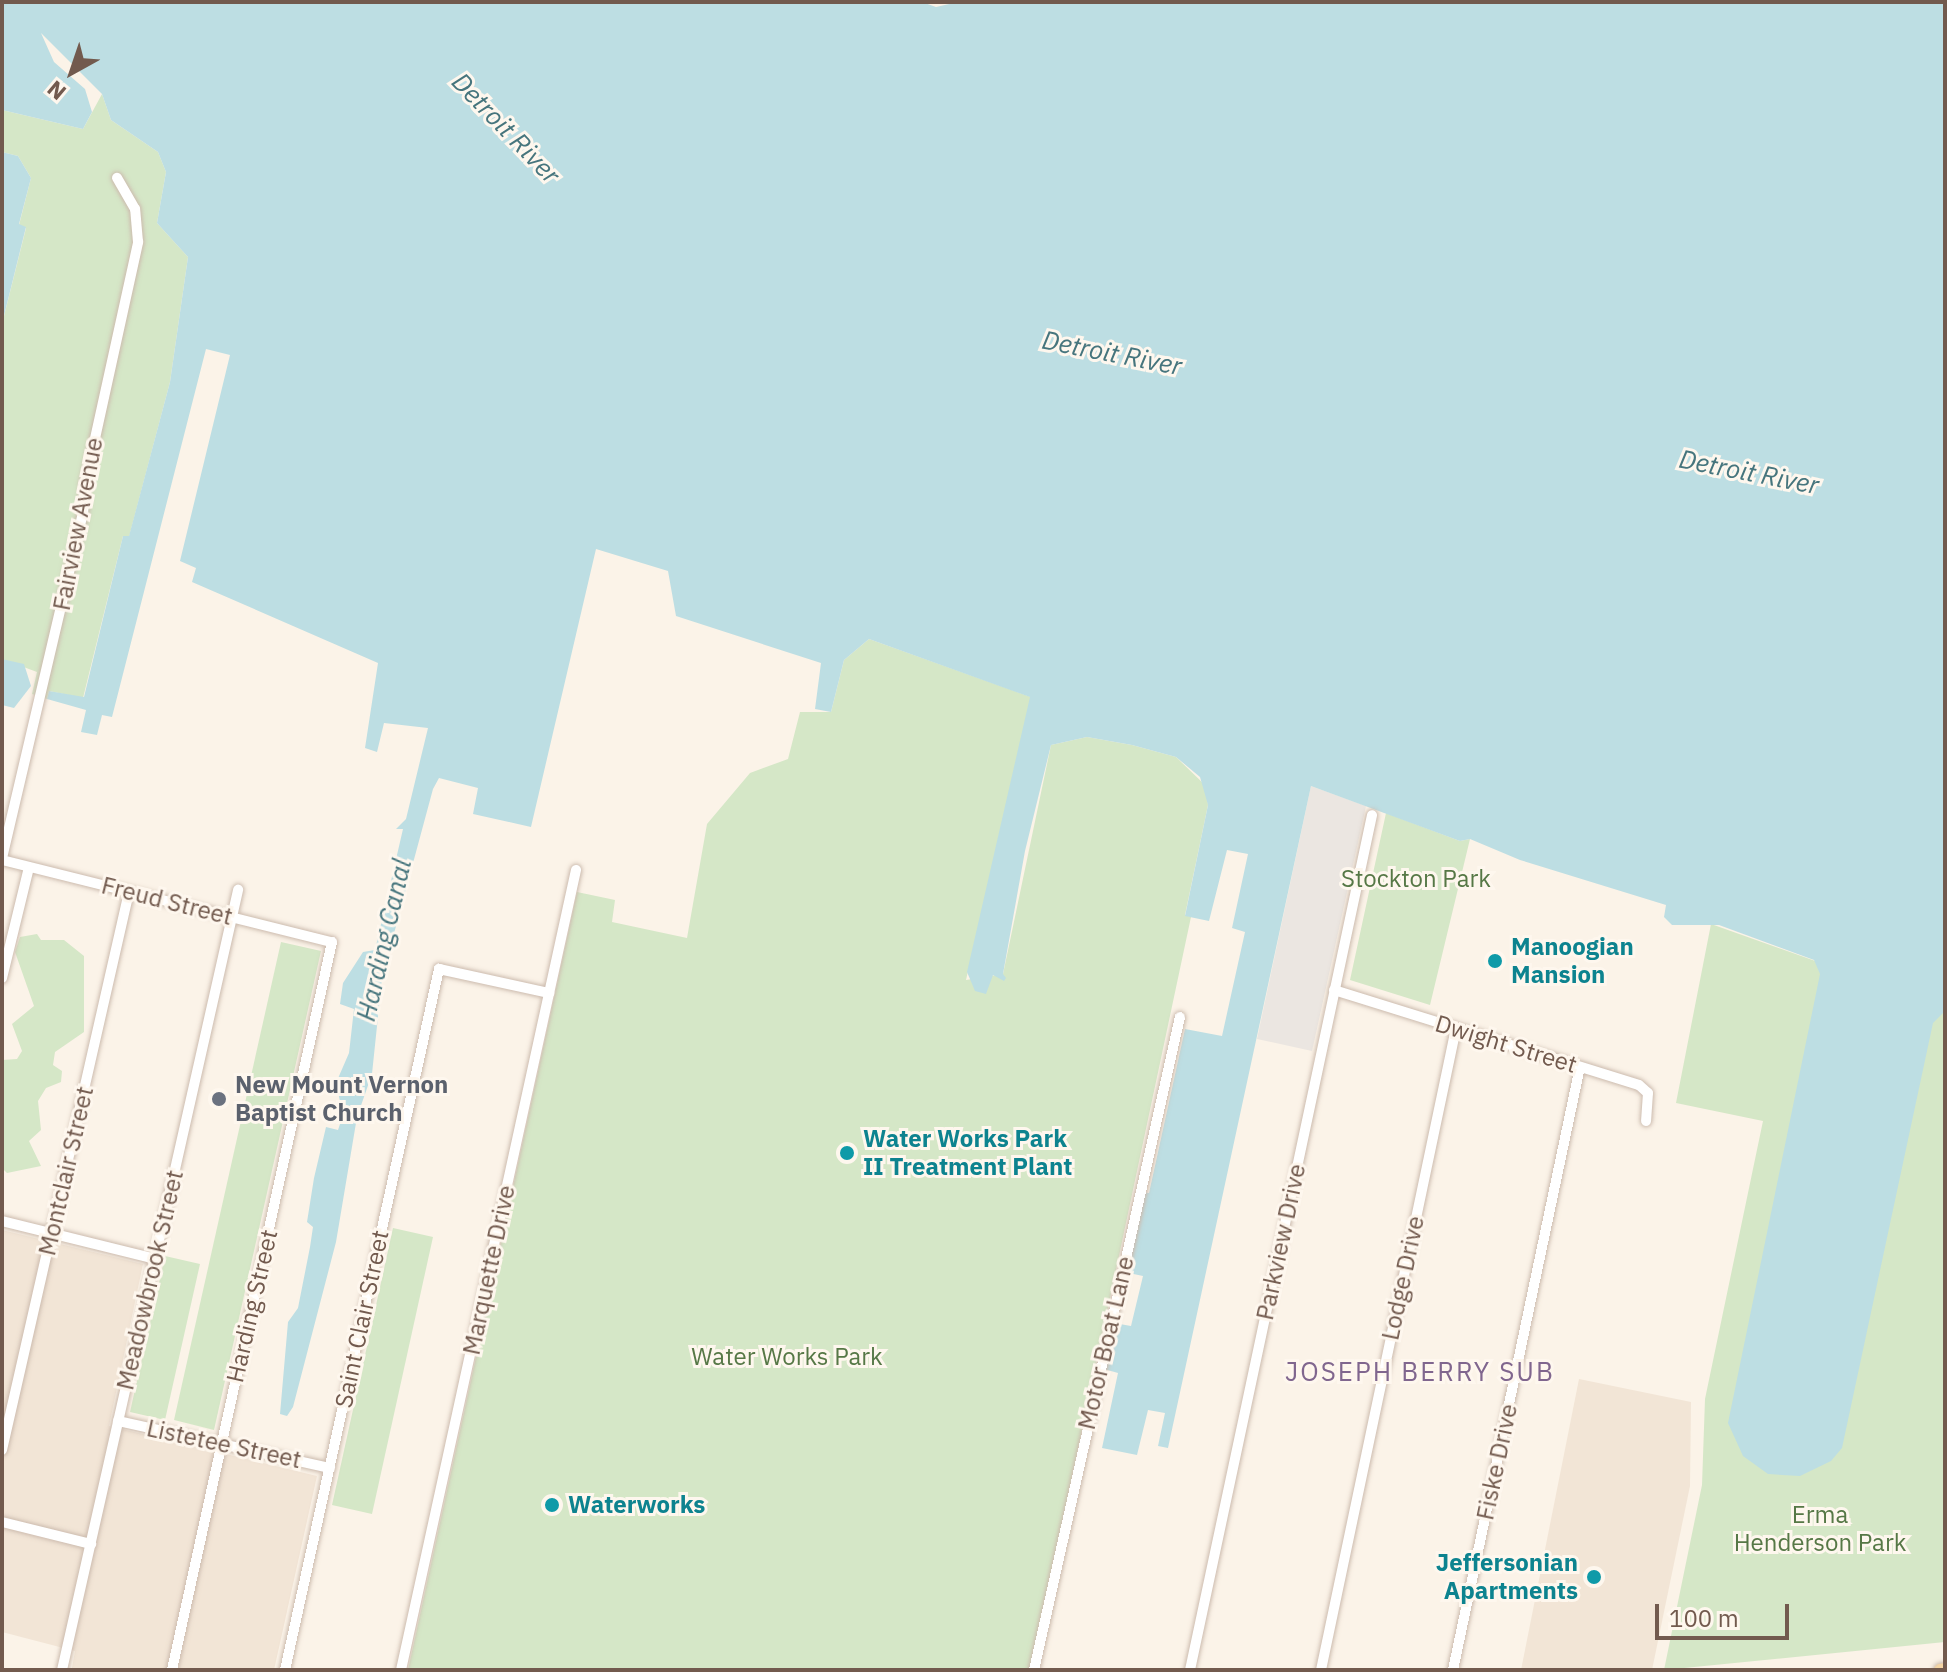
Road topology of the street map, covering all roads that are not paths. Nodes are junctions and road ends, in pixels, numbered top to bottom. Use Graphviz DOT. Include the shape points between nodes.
graph roads {
  1 [pos="117,178"];
  2 [pos="1372,815"];
  3 [pos="2,859"];
  4 [pos="29,867"];
  5 [pos="576,870"];
  6 [pos="238,890"];
  7 [pos="129,892"];
  8 [pos="232,917"];
  9 [pos="332,942"];
  10 [pos="2,978"];
  11 [pos="1334,990"];
  12 [pos="549,993"];
  13 [pos="1180,1017"];
  14 [pos="1456,1028"];
  15 [pos="1580,1067"];
  16 [pos="1646,1121"];
  17 [pos="2,1221"];
  18 [pos="51,1233"];
  19 [pos="155,1259"];
  20 [pos="118,1421"];
  21 [pos="221,1444"];
  22 [pos="2,1450"];
  23 [pos="330,1468"];
  24 [pos="2,1522"];
  25 [pos="91,1544"];
  26 [pos="62,1670"];
  27 [pos="172,1670"];
  28 [pos="285,1670"];
  29 [pos="401,1670"];
  30 [pos="1034,1670"];
  31 [pos="1190,1670"];
  32 [pos="1321,1670"];
  33 [pos="1453,1670"];
  1 -- 3 [label="street, Fairview Avenue" via="135,209 139,232 83,514"];
  2 -- 11 [label="street, Parkview Drive"];
  3 -- 4 [label="street, Freud Street"];
  4 -- 7 [label="street, Freud Street"];
  4 -- 10 [label="street"];
  5 -- 12 [label="street, Marquette Drive"];
  6 -- 8 [label="street, Meadowbrook Street"];
  7 -- 8 [label="street, Freud Street"];
  7 -- 18 [label="street, Montclair Street"];
  8 -- 9 [label="street, Freud Street"];
  8 -- 19 [label="street, Meadowbrook Street"];
  9 -- 21 [label="street, Harding Street"];
  11 -- 14 [label="street, Dwight Street"];
  11 -- 31 [label="street, Parkview Drive"];
  12 -- 23 [label="street, Saint Clair Street" via="439,969"];
  12 -- 29 [label="street, Marquette Drive"];
  13 -- 30 [label="street, Motor Boat Lane"];
  14 -- 15 [label="street, Dwight Street"];
  14 -- 32 [label="street, Lodge Drive"];
  15 -- 16 [label="street, Dwight Street" via="1645,1088"];
  15 -- 33 [label="street, Fiske Drive"];
  17 -- 18 [label="street"];
  18 -- 19 [label="street"];
  18 -- 22 [label="street, Montclair Street"];
  19 -- 20 [label="street, Meadowbrook Street"];
  20 -- 21 [label="street, Listetee Street"];
  20 -- 25 [label="street, Meadowbrook Street"];
  21 -- 23 [label="street, Listetee Street"];
  21 -- 27 [label="street, Harding Street"];
  23 -- 28 [label="street, Saint Clair Street"];
  24 -- 25 [label="street"];
  25 -- 26 [label="street, Meadowbrook Street"];
}
